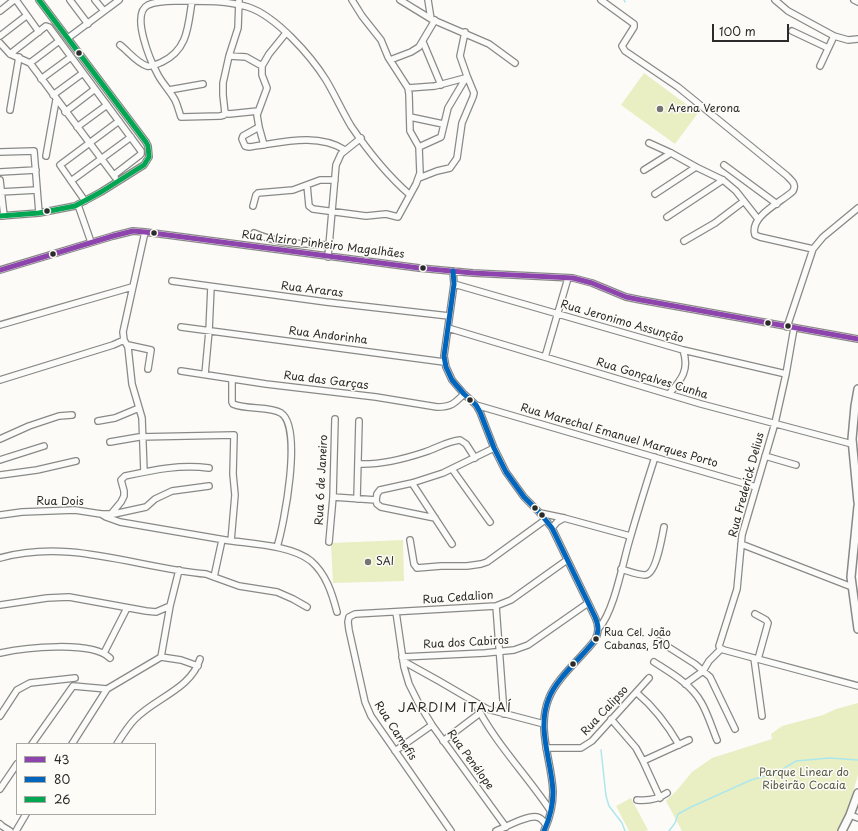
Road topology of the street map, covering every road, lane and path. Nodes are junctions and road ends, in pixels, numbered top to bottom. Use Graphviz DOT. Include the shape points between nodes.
graph roads {
  1 [pos="15,0"];
  2 [pos="39,0"];
  3 [pos="70,0"];
  4 [pos="95,0"];
  5 [pos="119,0"];
  6 [pos="171,0"];
  7 [pos="352,0"];
  8 [pos="400,0"];
  9 [pos="428,0"];
  10 [pos="601,0"];
  11 [pos="775,0"];
  12 [pos="854,0"];
  13 [pos="192,1"];
  14 [pos="239,2"];
  15 [pos="858,2"];
  16 [pos="146,3"];
  17 [pos="0,11"];
  18 [pos="104,11"];
  19 [pos="26,16"];
  20 [pos="433,20"];
  21 [pos="88,24"];
  22 [pos="792,31"];
  23 [pos="38,32"];
  24 [pos="465,32"];
  25 [pos="286,33"];
  26 [pos="0,36"];
  27 [pos="834,36"];
  28 [pos="68,38"];
  29 [pos="858,39"];
  30 [pos="59,41"];
  31 [pos="423,42"];
  32 [pos="0,43"];
  33 [pos="120,45"];
  34 [pos="828,48"];
  35 [pos="10,54"];
  36 [pos="229,56"];
  37 [pos="19,57"];
  38 [pos="71,57"];
  39 [pos="390,60"];
  40 [pos="30,63"];
  41 [pos="515,63"];
  42 [pos="154,66"];
  43 [pos="262,66"];
  44 [pos="820,66"];
  45 [pos="83,73"];
  46 [pos="466,77"];
  47 [pos="42,79"];
  48 [pos="203,84"];
  49 [pos="441,85"];
  50 [pos="408,88"];
  51 [pos="95,89"];
  52 [pos="169,90"];
  53 [pos="55,98"];
  54 [pos="107,105"];
  55 [pos="10,110"];
  56 [pos="258,111"];
  57 [pos="65,112"];
  58 [pos="225,113"];
  59 [pos="410,118"];
  60 [pos="119,121"];
  61 [pos="443,124"];
  62 [pos="77,127"];
  63 [pos="259,127"];
  64 [pos="131,137"];
  65 [pos="361,138"];
  66 [pos="89,143"];
  67 [pos="649,143"];
  68 [pos="264,145"];
  69 [pos="419,147"];
  70 [pos="345,150"];
  71 [pos="0,152"];
  72 [pos="671,153"];
  73 [pos="46,156"];
  74 [pos="101,159"];
  75 [pos="724,165"];
  76 [pos="696,167"];
  77 [pos="36,170"];
  78 [pos="644,170"];
  79 [pos="0,172"];
  80 [pos="114,175"];
  81 [pos="419,178"];
  82 [pos="0,180"];
  83 [pos="335,180"];
  84 [pos="723,180"];
  85 [pos="118,181"];
  86 [pos="71,182"];
  87 [pos="306,185"];
  88 [pos="37,190"];
  89 [pos="0,192"];
  90 [pos="655,194"];
  91 [pos="410,195"];
  92 [pos="85,201"];
  93 [pos="744,201"];
  94 [pos="777,204"];
  95 [pos="78,205"];
  96 [pos="253,206"];
  97 [pos="858,208"];
  98 [pos="332,211"];
  99 [pos="39,214"];
  100 [pos="2,216"];
  101 [pos="667,217"];
  102 [pos="758,219"];
  103 [pos="145,232"];
  104 [pos="254,233"];
  105 [pos="684,241"];
  106 [pos="91,242"];
  107 [pos="329,245"];
  108 [pos="813,249"];
  109 [pos="328,257"];
  110 [pos="0,270"];
  111 [pos="453,271"];
  112 [pos="568,278"];
  113 [pos="172,281"];
  114 [pos="454,284"];
  115 [pos="211,286"];
  116 [pos="132,287"];
  117 [pos="557,314"];
  118 [pos="449,316"];
  119 [pos="0,325"];
  120 [pos="181,327"];
  121 [pos="787,327"];
  122 [pos="448,328"];
  123 [pos="794,328"];
  124 [pos="209,331"];
  125 [pos="858,339"];
  126 [pos="126,342"];
  127 [pos="683,350"];
  128 [pos="544,357"];
  129 [pos="444,362"];
  130 [pos="148,368"];
  131 [pos="181,371"];
  132 [pos="204,374"];
  133 [pos="786,374"];
  134 [pos="232,379"];
  135 [pos="0,380"];
  136 [pos="858,389"];
  137 [pos="464,394"];
  138 [pos="669,394"];
  139 [pos="476,405"];
  140 [pos="856,406"];
  141 [pos="139,408"];
  142 [pos="72,415"];
  143 [pos="335,419"];
  144 [pos="98,421"];
  145 [pos="359,422"];
  146 [pos="775,423"];
  147 [pos="142,437"];
  148 [pos="0,439"];
  149 [pos="110,442"];
  150 [pos="852,444"];
  151 [pos="44,446"];
  152 [pos="494,448"];
  153 [pos="765,456"];
  154 [pos="655,457"];
  155 [pos="474,458"];
  156 [pos="0,460"];
  157 [pos="76,461"];
  158 [pos="358,464"];
  159 [pos="796,465"];
  160 [pos="209,468"];
  161 [pos="452,469"];
  162 [pos="144,472"];
  163 [pos="0,475"];
  164 [pos="412,483"];
  165 [pos="209,486"];
  166 [pos="756,487"];
  167 [pos="333,497"];
  168 [pos="357,499"];
  169 [pos="376,500"];
  170 [pos="858,502"];
  171 [pos="858,506"];
  172 [pos="101,514"];
  173 [pos="111,514"];
  174 [pos="540,514"];
  175 [pos="0,515"];
  176 [pos="435,518"];
  177 [pos="564,518"];
  178 [pos="545,520"];
  179 [pos="490,522"];
  180 [pos="664,527"];
  181 [pos="552,528"];
  182 [pos="857,529"];
  183 [pos="630,536"];
  184 [pos="222,540"];
  185 [pos="410,540"];
  186 [pos="231,541"];
  187 [pos="329,542"];
  188 [pos="452,544"];
  189 [pos="741,544"];
  190 [pos="277,547"];
  191 [pos="0,558"];
  192 [pos="567,560"];
  193 [pos="621,569"];
  194 [pos="179,570"];
  195 [pos="214,577"];
  196 [pos="852,587"];
  197 [pos="588,603"];
  198 [pos="0,605"];
  199 [pos="170,606"];
  200 [pos="496,606"];
  201 [pos="307,607"];
  202 [pos="127,608"];
  203 [pos="337,612"];
  204 [pos="396,612"];
  205 [pos="754,614"];
  206 [pos="599,628"];
  207 [pos="858,629"];
  208 [pos="349,630"];
  209 [pos="659,641"];
  210 [pos="721,649"];
  211 [pos="104,652"];
  212 [pos="499,652"];
  213 [pos="0,653"];
  214 [pos="161,657"];
  215 [pos="110,658"];
  216 [pos="200,659"];
  217 [pos="403,659"];
  218 [pos="756,659"];
  219 [pos="654,662"];
  220 [pos="198,666"];
  221 [pos="703,671"];
  222 [pos="75,678"];
  223 [pos="649,678"];
  224 [pos="685,684"];
  225 [pos="858,686"];
  226 [pos="107,689"];
  227 [pos="637,692"];
  228 [pos="475,702"];
  229 [pos="480,713"];
  230 [pos="504,714"];
  231 [pos="0,716"];
  232 [pos="762,716"];
  233 [pos="611,720"];
  234 [pos="544,724"];
  235 [pos="432,725"];
  236 [pos="734,729"];
  237 [pos="689,740"];
  238 [pos="717,740"];
  239 [pos="443,741"];
  240 [pos="33,743"];
  241 [pos="73,743"];
  242 [pos="117,743"];
  243 [pos="679,745"];
  244 [pos="546,748"];
  245 [pos="395,751"];
  246 [pos="644,761"];
  247 [pos="16,765"];
  248 [pos="0,789"];
  249 [pos="667,793"];
  250 [pos="858,793"];
  251 [pos="660,798"];
  252 [pos="637,800"];
  253 [pos="857,802"];
  254 [pos="550,810"];
  255 [pos="25,815"];
  256 [pos="850,815"];
  257 [pos="858,818"];
  258 [pos="0,824"];
  259 [pos="506,827"];
  260 [pos="545,828"];
  261 [pos="10,831"];
  262 [pos="16,831"];
  263 [pos="451,831"];
  264 [pos="496,831"];
  265 [pos="842,831"];
  1 -- 17 [label="street"];
  1 -- 19 [label="street"];
  2 -- 28 [label="street"];
  3 -- 21 [label="street"];
  4 -- 18 [label="street"];
  5 -- 18 [label="street"];
  6 -- 13 [label="street"];
  6 -- 16 [label="street"];
  7 -- 39 [label="street" via="381,40"];
  8 -- 20 [label="street"];
  9 -- 20 [label="street"];
  10 -- 94 [label="street" via="634,27 622,46 625,51 686,93 792,180 793,191"];
  11 -- 27 [label="street" via="788,11"];
  12 -- 15 [label="street"];
  13 -- 14 [label="street"];
  13 -- 42 [label="street" via="184,41 166,60"];
  14 -- 25 [label="street" via="268,16"];
  14 -- 36 [label="street" via="238,28"];
  16 -- 42 [label="street" via="140,22"];
  18 -- 21 [label="street"];
  19 -- 23 [label="street"];
  19 -- 26 [label="street"];
  20 -- 24 [label="street"];
  20 -- 31 [label="street"];
  21 -- 28 [label="street"];
  22 -- 34 [label="street"];
  23 -- 30 [label="street" via="46,26 49,27"];
  23 -- 35 [label="street"];
  24 -- 41 [label="street" via="489,44"];
  24 -- 46 [label="street" via="460,56"];
  25 -- 43 [label="street" via="268,54"];
  25 -- 65 [label="street" via="322,74"];
  27 -- 29 [label="street" via="848,40"];
  27 -- 34 [label="street"];
  28 -- 85 [label="street" via="148,146 150,155 147,162"];
  30 -- 38 [label="street"];
  30 -- 40 [label="street"];
  31 -- 39 [label="street" via="416,49"];
  31 -- 49 [label="street"];
  32 -- 35 [label="street"];
  33 -- 42 [label="street" via="141,63"];
  34 -- 44 [label="street"];
  35 -- 37 [label="street"];
  36 -- 43 [label="street" via="246,57"];
  36 -- 58 [label="street" via="223,82"];
  37 -- 40 [label="street"];
  37 -- 55 [label="street"];
  38 -- 45 [label="street"];
  38 -- 47 [label="street"];
  39 -- 50 [label="street"];
  40 -- 47 [label="street"];
  42 -- 52 [label="street"];
  43 -- 56 [label="street" via="267,88"];
  45 -- 51 [label="street"];
  45 -- 53 [label="street"];
  46 -- 49 [label="street"];
  46 -- 61 [label="street" via="448,108"];
  46 -- 81 [label="street" via="474,93 462,123 456,158 450,168"];
  47 -- 53 [label="street"];
  48 -- 52 [label="street"];
  49 -- 50 [label="street"];
  50 -- 59 [label="street"];
  51 -- 54 [label="street"];
  51 -- 57 [label="street"];
  52 -- 58 [label="street" via="181,117 220,116"];
  53 -- 57 [label="street"];
  53 -- 73 [label="street"];
  54 -- 60 [label="street"];
  54 -- 62 [label="street"];
  56 -- 58 [label="street"];
  56 -- 63 [label="street"];
  57 -- 62 [label="street"];
  59 -- 61 [label="street"];
  59 -- 69 [label="street" via="410,130"];
  60 -- 64 [label="street"];
  60 -- 66 [label="street"];
  61 -- 69 [label="street" via="439,139"];
  62 -- 66 [label="street"];
  63 -- 68 [label="street"];
  63 -- 68 [label="street" via="244,135 242,139 247,147"];
  64 -- 74 [label="street"];
  64 -- 80 [label="street" via="141,150 141,154"];
  65 -- 70 [label="street"];
  65 -- 91 [label="street" via="388,174"];
  66 -- 74 [label="street"];
  66 -- 86 [label="street" via="60,165"];
  67 -- 72 [label="street"];
  68 -- 70 [label="street" via="306,140"];
  69 -- 81 [label="street"];
  70 -- 83 [label="street" via="338,160"];
  71 -- 77 [label="street" via="34,150"];
  72 -- 76 [label="street"];
  72 -- 78 [label="street"];
  74 -- 80 [label="street"];
  74 -- 86 [label="street"];
  75 -- 94 [label="street"];
  76 -- 84 [label="street"];
  76 -- 90 [label="street"];
  77 -- 79 [label="street"];
  77 -- 88 [label="street"];
  80 -- 85 [label="street"];
  81 -- 91 [label="street"];
  82 -- 89 [label="street"];
  83 -- 87 [label="street" via="320,180"];
  83 -- 98 [label="street"];
  84 -- 93 [label="street"];
  84 -- 101 [label="street"];
  85 -- 92 [label="street"];
  86 -- 92 [label="street"];
  87 -- 96 [label="street" via="258,193"];
  87 -- 98 [label="street" via="310,208"];
  88 -- 89 [label="street"];
  88 -- 99 [label="street"];
  89 -- 100 [label="street"];
  91 -- 98 [label="street" via="398,217"];
  92 -- 95 [label="street"];
  93 -- 102 [label="street"];
  93 -- 105 [label="street" via="715,223"];
  94 -- 102 [label="street"];
  95 -- 99 [label="street"];
  95 -- 106 [label="street"];
  97 -- 108 [label="street" via="823,237"];
  98 -- 107 [label="street"];
  99 -- 100 [label="street"];
  102 -- 108 [label="street" via="755,235"];
  103 -- 106 [label="street, Rua Alziro Pinheiro Magalhães" via="130,232"];
  103 -- 109 [label="street, Rua Alziro Pinheiro Magalhães"];
  103 -- 116 [label="street"];
  104 -- 107 [label="street" via="286,243"];
  106 -- 110 [label="street, Rua Alziro Pinheiro Magalhães"];
  107 -- 109 [label="street"];
  108 -- 121 [label="street"];
  109 -- 111 [label="street, Rua Alziro Pinheiro Magalhães"];
  111 -- 112 [label="street, Rua Alziro Pinheiro Magalhães"];
  111 -- 114 [label="street"];
  112 -- 117 [label="street"];
  112 -- 121 [label="street, Rua Alziro Pinheiro Magalhães" via="584,280 642,300"];
  113 -- 115 [label="street, Rua Araras"];
  114 -- 117 [label="street, Rua Jeronimo Assunção"];
  114 -- 118 [label="street"];
  115 -- 118 [label="street, Rua Araras"];
  115 -- 124 [label="street"];
  116 -- 119 [label="street"];
  116 -- 126 [label="street" via="123,332"];
  117 -- 127 [label="street, Rua Jeronimo Assunção"];
  117 -- 128 [label="street"];
  118 -- 122 [label="street"];
  120 -- 124 [label="street, Rua Andorinha"];
  121 -- 123 [label="street, Rua Alziro Pinheiro Magalhães"];
  122 -- 128 [label="street, Rua Gonçalves Cunha"];
  122 -- 129 [label="street"];
  123 -- 125 [label="street, Rua Alziro Pinheiro Magalhães"];
  123 -- 133 [label="street, Rua Frederick Delius"];
  124 -- 129 [label="street, Rua Andorinha"];
  124 -- 132 [label="street"];
  126 -- 130 [label="street" via="151,350"];
  126 -- 135 [label="street"];
  126 -- 141 [label="street" via="132,384"];
  127 -- 133 [label="street, Rua Jeronimo Assunção"];
  127 -- 138 [label="street" via="686,363 684,374"];
  128 -- 138 [label="street, Rua Gonçalves Cunha"];
  129 -- 137 [label="street" via="452,380"];
  131 -- 132 [label="street, Rua das Garças"];
  132 -- 134 [label="street, Rua das Garças"];
  133 -- 146 [label="street, Rua Frederick Delius"];
  134 -- 137 [label="street, Rua das Garças" via="364,395 437,407 452,405"];
  134 -- 190 [label="street" via="233,404 276,411 286,418 289,426 290,480"];
  136 -- 140 [label="main road"];
  137 -- 139 [label="street"];
  138 -- 146 [label="street, Rua Gonçalves Cunha"];
  139 -- 152 [label="street"];
  139 -- 154 [label="street, Rua Marechal Emanuel Marques Porto"];
  140 -- 150 [label="main road"];
  141 -- 144 [label="street" via="115,418"];
  141 -- 147 [label="street" via="143,426"];
  142 -- 148 [label="street" via="59,416 29,426"];
  143 -- 167 [label="street, Rua 6 de Janeiro"];
  145 -- 158 [label="street"];
  146 -- 150 [label="street, Rua Gonçalves Cunha"];
  146 -- 153 [label="street, Rua Frederick Delius"];
  147 -- 149 [label="street"];
  147 -- 162 [label="street"];
  147 -- 186 [label="street" via="234,434 235,495"];
  150 -- 170 [label="main road"];
  151 -- 156 [label="street"];
  152 -- 155 [label="street"];
  152 -- 174 [label="street" via="512,481"];
  153 -- 159 [label="street"];
  153 -- 166 [label="street, Rua Frederick Delius"];
  154 -- 166 [label="street, Rua Marechal Emanuel Marques Porto"];
  154 -- 183 [label="street"];
  155 -- 158 [label="street" via="466,444 460,440 406,458"];
  155 -- 161 [label="street"];
  157 -- 163 [label="street"];
  158 -- 168 [label="street"];
  160 -- 162 [label="street" via="175,467"];
  161 -- 164 [label="street"];
  161 -- 179 [label="street"];
  162 -- 173 [label="street" via="122,478 124,496"];
  164 -- 169 [label="street" via="380,490"];
  164 -- 176 [label="street"];
  165 -- 173 [label="street, Rua Dois" via="172,491 146,507"];
  166 -- 189 [label="street, Rua Frederick Delius"];
  167 -- 168 [label="street"];
  167 -- 187 [label="street, Rua 6 de Janeiro"];
  168 -- 169 [label="street"];
  169 -- 176 [label="street" via="381,507"];
  171 -- 182 [label="main road"];
  172 -- 173 [label="street, Rua Dois"];
  172 -- 175 [label="street, Rua Dois" via="75,510"];
  172 -- 184 [label="street" via="120,522"];
  174 -- 177 [label="street"];
  174 -- 178 [label="street"];
  176 -- 188 [label="street"];
  177 -- 181 [label="street"];
  177 -- 183 [label="street"];
  178 -- 181 [label="street"];
  178 -- 185 [label="street" via="487,562 475,566 417,568"];
  180 -- 193 [label="street" via="651,573 645,575"];
  181 -- 192 [label="street"];
  182 -- 196 [label="main road"];
  183 -- 193 [label="street"];
  184 -- 186 [label="street"];
  184 -- 195 [label="street"];
  186 -- 190 [label="street"];
  189 -- 196 [label="street"];
  189 -- 210 [label="street, Rua Frederick Delius" via="737,589 720,641"];
  190 -- 203 [label="street" via="309,560 318,568 330,588"];
  191 -- 194 [label="street" via="29,553 75,552"];
  192 -- 197 [label="street"];
  192 -- 200 [label="street, Rua Cedalion" via="511,600"];
  193 -- 206 [label="street" via="608,614"];
  194 -- 195 [label="street"];
  194 -- 199 [label="street"];
  195 -- 201 [label="street" via="239,586 277,592"];
  196 -- 207 [label="main road"];
  197 -- 206 [label="street"];
  197 -- 212 [label="street, Rua dos Cabiros" via="528,645"];
  198 -- 202 [label="street" via="69,597"];
  199 -- 202 [label="street" via="154,612"];
  199 -- 214 [label="street"];
  200 -- 204 [label="street, Rua Cedalion"];
  200 -- 212 [label="street"];
  202 -- 211 [label="street"];
  204 -- 208 [label="street, Rua Cedalion" via="352,615 348,622"];
  204 -- 217 [label="street, Rua Penélope"];
  205 -- 218 [label="street" via="768,623"];
  206 -- 234 [label="street" via="595,640 551,693"];
  208 -- 245 [label="street, Rua Camefis" via="365,702 371,716"];
  209 -- 221 [label="street"];
  210 -- 218 [label="street"];
  210 -- 221 [label="street"];
  211 -- 213 [label="street" via="54,646"];
  211 -- 215 [label="street"];
  212 -- 217 [label="street, Rua dos Cabiros"];
  212 -- 230 [label="street"];
  214 -- 220 [label="street"];
  214 -- 226 [label="street"];
  216 -- 220 [label="street"];
  217 -- 228 [label="street"];
  217 -- 235 [label="street, Rua Penélope" via="409,684"];
  218 -- 225 [label="street"];
  218 -- 232 [label="street"];
  219 -- 224 [label="street"];
  220 -- 242 [label="street" via="174,691 135,719"];
  221 -- 224 [label="street"];
  221 -- 236 [label="street" via="710,677"];
  222 -- 231 [label="street" via="30,683 17,690"];
  223 -- 227 [label="street, Rua Calipso"];
  224 -- 238 [label="street" via="701,702"];
  226 -- 240 [label="street" via="73,686"];
  226 -- 241 [label="street"];
  227 -- 233 [label="street, Rua Calipso"];
  227 -- 243 [label="street" via="657,711"];
  228 -- 229 [label="street"];
  228 -- 230 [label="street" via="487,710"];
  229 -- 239 [label="street"];
  229 -- 254 [label="street"];
  230 -- 234 [label="street"];
  233 -- 244 [label="street, Rua Calipso" via="583,748"];
  233 -- 246 [label="street"];
  234 -- 244 [label="street"];
  235 -- 239 [label="street, Rua Penélope"];
  235 -- 245 [label="street"];
  237 -- 243 [label="street"];
  239 -- 259 [label="street, Rua Penélope"];
  243 -- 246 [label="street"];
  244 -- 254 [label="street" via="553,792"];
  245 -- 263 [label="street, Rua Camefis"];
  246 -- 251 [label="street"];
  247 -- 248 [label="street"];
  249 -- 251 [label="street"];
  250 -- 253 [label="main road"];
  251 -- 252 [label="street"];
  253 -- 256 [label="main road"];
  254 -- 260 [label="street"];
  255 -- 262 [label="street"];
  256 -- 257 [label="street"];
  256 -- 265 [label="main road"];
  258 -- 261 [label="street"];
  259 -- 260 [label="street" via="535,817 542,819"];
  259 -- 264 [label="street"];
}
